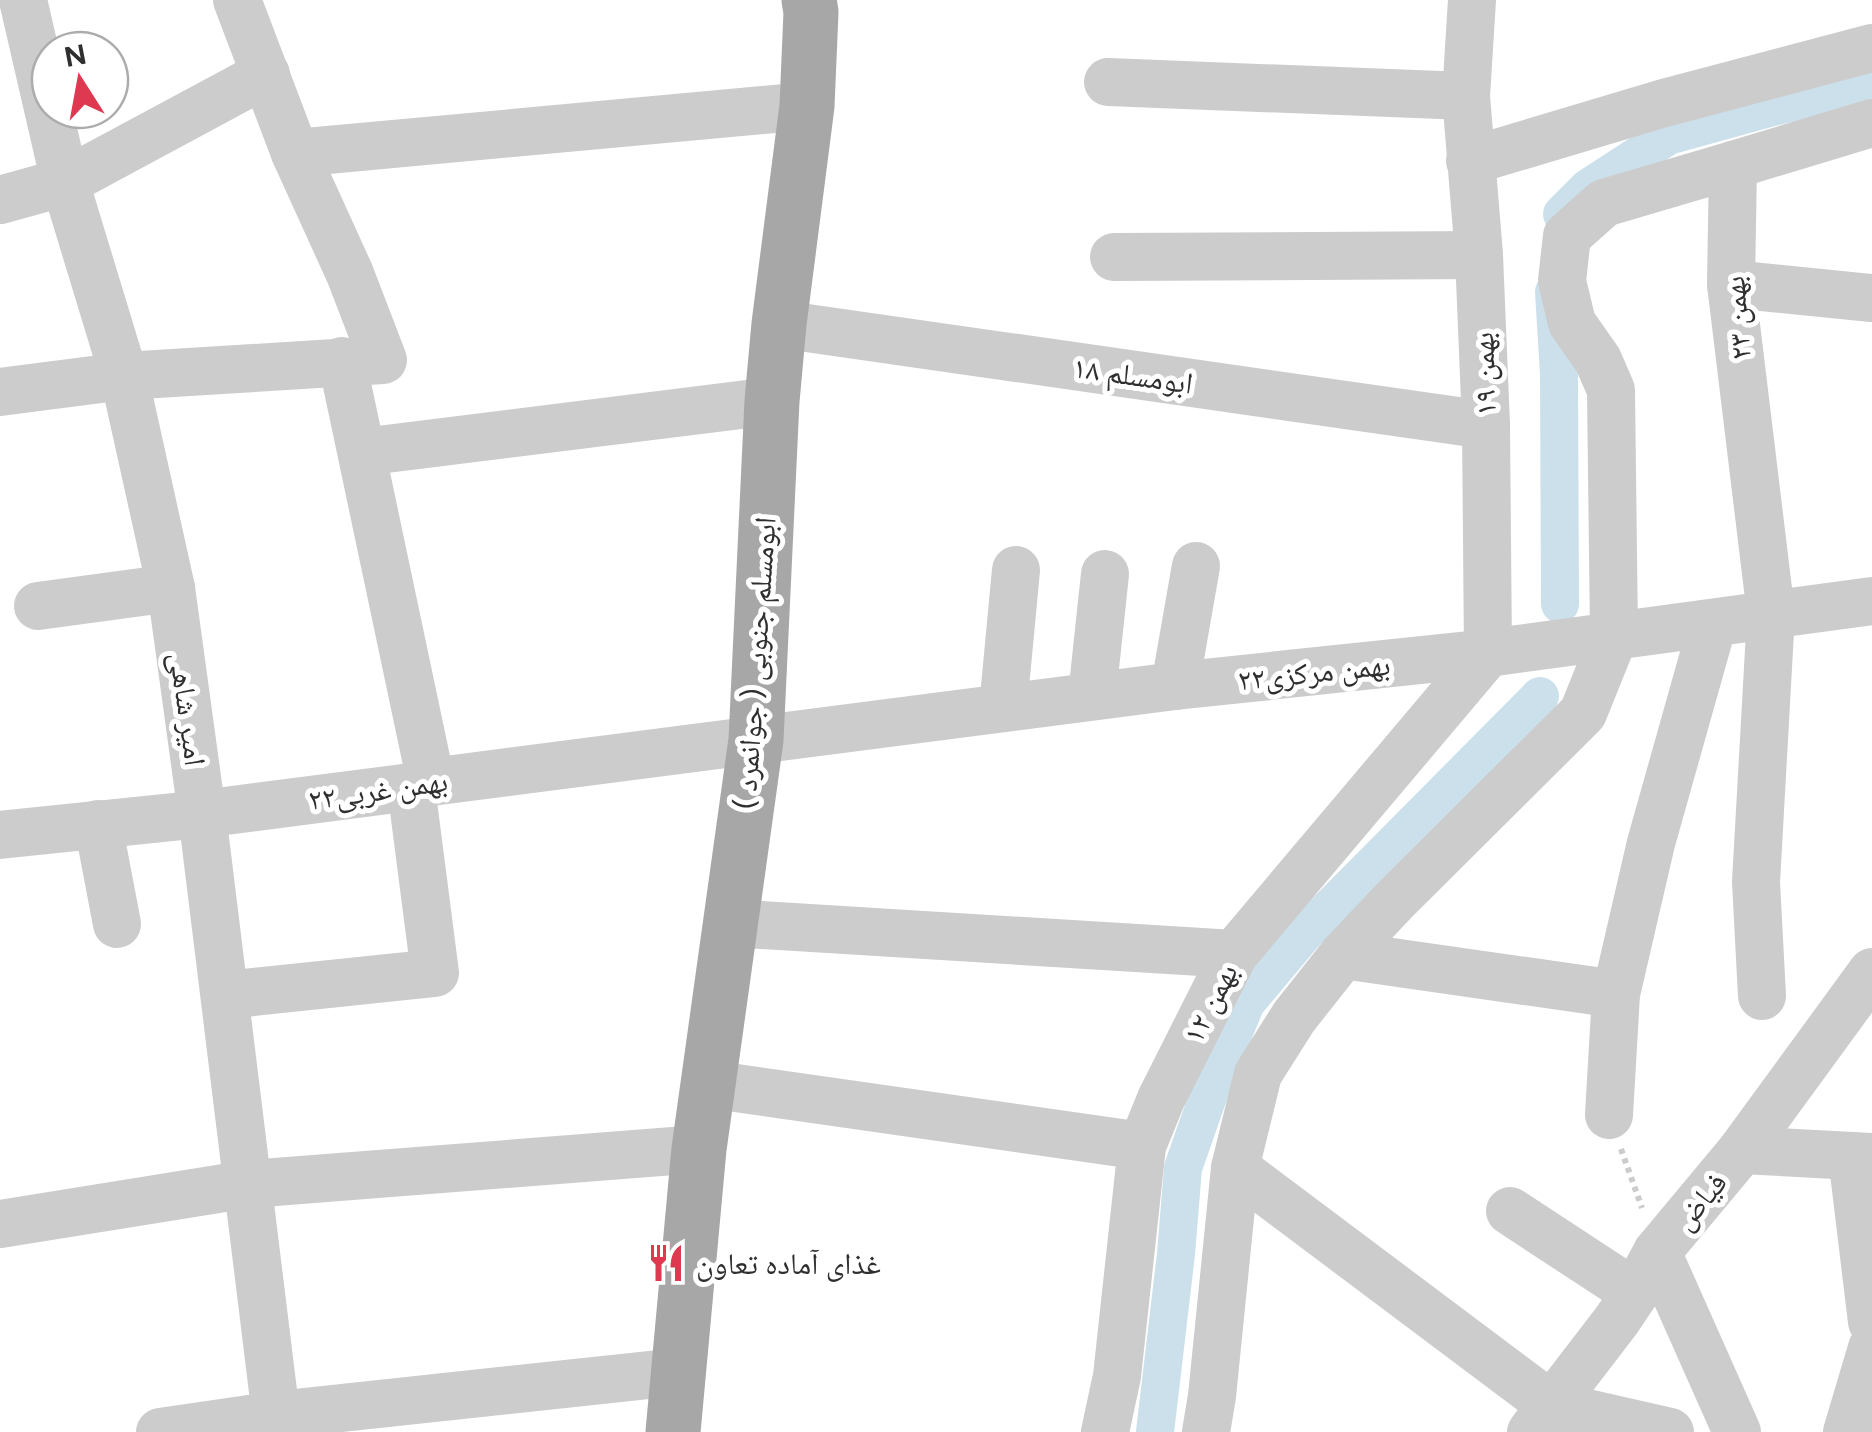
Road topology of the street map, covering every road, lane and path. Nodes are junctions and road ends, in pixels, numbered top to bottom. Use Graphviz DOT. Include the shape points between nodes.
graph roads {
  1 [pos="237,0"];
  2 [pos="1472,0"];
  3 [pos="813,4"];
  4 [pos="17,14"];
  5 [pos="1872,48"];
  6 [pos="266,74"];
  7 [pos="1108,82"];
  8 [pos="1466,96"];
  9 [pos="807,106"];
  10 [pos="1872,123"];
  11 [pos="295,153"];
  12 [pos="1470,162"];
  13 [pos="1733,165"];
  14 [pos="65,182"];
  15 [pos="0,200"];
  16 [pos="1479,255"];
  17 [pos="1114,257"];
  18 [pos="1731,284"];
  19 [pos="1872,298"];
  20 [pos="779,324"];
  21 [pos="363,361"];
  22 [pos="124,376"];
  23 [pos="0,392"];
  24 [pos="772,401"];
  25 [pos="1486,425"];
  26 [pos="362,452"];
  27 [pos="1196,566"];
  28 [pos="1016,570"];
  29 [pos="1104,574"];
  30 [pos="171,588"];
  31 [pos="1872,600"];
  32 [pos="38,606"];
  33 [pos="1771,614"];
  34 [pos="1713,623"];
  35 [pos="1614,636"];
  36 [pos="1488,654"];
  37 [pos="1176,686"];
  38 [pos="1092,696"];
  39 [pos="1003,708"];
  40 [pos="756,740"];
  41 [pos="421,785"];
  42 [pos="202,814"];
  43 [pos="98,824"];
  44 [pos="0,835"];
  45 [pos="730,923"];
  46 [pos="117,924"];
  47 [pos="1234,954"];
  48 [pos="1343,955"];
  49 [pos="1872,972"];
  50 [pos="225,994"];
  51 [pos="1616,994"];
  52 [pos="1762,996"];
  53 [pos="708,1084"];
  54 [pos="1610,1115"];
  55 [pos="1142,1146"];
  56 [pos="699,1149"];
  57 [pos="1742,1150"];
  58 [pos="1862,1156"];
  59 [pos="1236,1168"];
  60 [pos="248,1184"];
  61 [pos="1510,1211"];
  62 [pos="0,1224"];
  63 [pos="1646,1272"];
  64 [pos="1872,1322"];
  65 [pos="1872,1348"];
  66 [pos="678,1372"];
  67 [pos="1541,1418"];
  68 [pos="277,1424"];
  69 [pos="160,1432"];
  70 [pos="672,1432"];
  71 [pos="1105,1432"];
  72 [pos="1206,1432"];
  73 [pos="1670,1432"];
  74 [pos="1738,1432"];
  75 [pos="1848,1432"];
  1 -- 6 [label="street"];
  2 -- 8 [label="street, بهمن ۱۹"];
  3 -- 9 [label="main road, ابومسلم جنوبی ( جوانمرد )"];
  4 -- 14 [label="street, امیر شاهی"];
  5 -- 12 [label="street"];
  6 -- 11 [label="street"];
  6 -- 14 [label="street"];
  7 -- 8 [label="street"];
  8 -- 12 [label="street, بهمن ۱۹"];
  9 -- 11 [label="street"];
  9 -- 20 [label="main road, ابومسلم جنوبی ( جوانمرد )"];
  10 -- 13 [label="street"];
  11 -- 21 [label="street" via="350,274"];
  12 -- 16 [label="street, بهمن ۱۹"];
  13 -- 18 [label="street, بهمن ۲۳"];
  13 -- 35 [label="street" via="1604,203 1566,236 1562,281 1572,323 1612,390"];
  14 -- 15 [label="street"];
  14 -- 22 [label="street, امیر شاهی"];
  16 -- 17 [label="street"];
  16 -- 25 [label="street, بهمن ۱۹"];
  18 -- 19 [label="street"];
  18 -- 33 [label="street, بهمن ۲۳"];
  20 -- 24 [label="main road, ابومسلم جنوبی ( جوانمرد )"];
  20 -- 25 [label="street, ابومسلم ۱۸"];
  21 -- 22 [label="street"];
  21 -- 26 [label="street"];
  22 -- 23 [label="street"];
  22 -- 30 [label="street, امیر شاهی"];
  24 -- 26 [label="street"];
  24 -- 40 [label="main road, ابومسلم جنوبی ( جوانمرد )"];
  25 -- 36 [label="street, بهمن ۱۹"];
  26 -- 41 [label="street"];
  27 -- 37 [label="street"];
  28 -- 39 [label="street"];
  29 -- 38 [label="street"];
  30 -- 32 [label="street"];
  30 -- 42 [label="street, امیر شاهی"];
  31 -- 33 [label="street, ۲۲بهمن مرکزی"];
  33 -- 34 [label="street, ۲۲بهمن مرکزی"];
  33 -- 52 [label="street, بهمن ۲۳" via="1756,882"];
  34 -- 35 [label="street, ۲۲بهمن مرکزی"];
  34 -- 51 [label="street"];
  35 -- 36 [label="street, ۲۲بهمن مرکزی"];
  35 -- 48 [label="street" via="1583,713"];
  36 -- 37 [label="street, ۲۲بهمن مرکزی"];
  36 -- 47 [label="street, بهمن ۱۲"];
  37 -- 38 [label="street, ۲۲بهمن مرکزی"];
  38 -- 39 [label="street, ۲۲بهمن مرکزی"];
  39 -- 40 [label="street, ۲۲بهمن مرکزی"];
  40 -- 41 [label="street, ۲۲بهمن غربی"];
  40 -- 45 [label="main road, ابومسلم جنوبی ( جوانمرد )"];
  41 -- 42 [label="street, ۲۲بهمن غربی"];
  41 -- 50 [label="street" via="435,973"];
  42 -- 43 [label="street, ۲۲بهمن غربی"];
  42 -- 50 [label="street, امیر شاهی"];
  43 -- 44 [label="street, ۲۲بهمن غربی"];
  43 -- 46 [label="street"];
  45 -- 47 [label="street"];
  45 -- 53 [label="main road, ابومسلم جنوبی ( جوانمرد )"];
  47 -- 55 [label="street, بهمن ۱۲"];
  48 -- 51 [label="street"];
  48 -- 59 [label="street" via="1258,1074"];
  49 -- 57 [label="street, فیاض"];
  50 -- 60 [label="street, امیر شاهی"];
  51 -- 54 [label="street"];
  53 -- 55 [label="street"];
  53 -- 56 [label="main road, ابومسلم جنوبی ( جوانمرد )"];
  54 -- 63 [label="path"];
  55 -- 71 [label="street, بهمن ۱۲"];
  56 -- 60 [label="street"];
  56 -- 66 [label="main road, ابومسلم جنوبی ( جوانمرد )"];
  57 -- 58 [label="street"];
  57 -- 63 [label="street, فیاض"];
  58 -- 64 [label="street"];
  59 -- 67 [label="street"];
  59 -- 72 [label="street"];
  60 -- 62 [label="street"];
  60 -- 68 [label="street, امیر شاهی"];
  61 -- 63 [label="street"];
  63 -- 67 [label="street, فیاض"];
  63 -- 74 [label="street"];
  65 -- 75 [label="street"];
  66 -- 68 [label="street"];
  66 -- 70 [label="main road, ابومسلم جنوبی ( جوانمرد )"];
  67 -- 73 [label="street"];
  68 -- 69 [label="street"];
}
